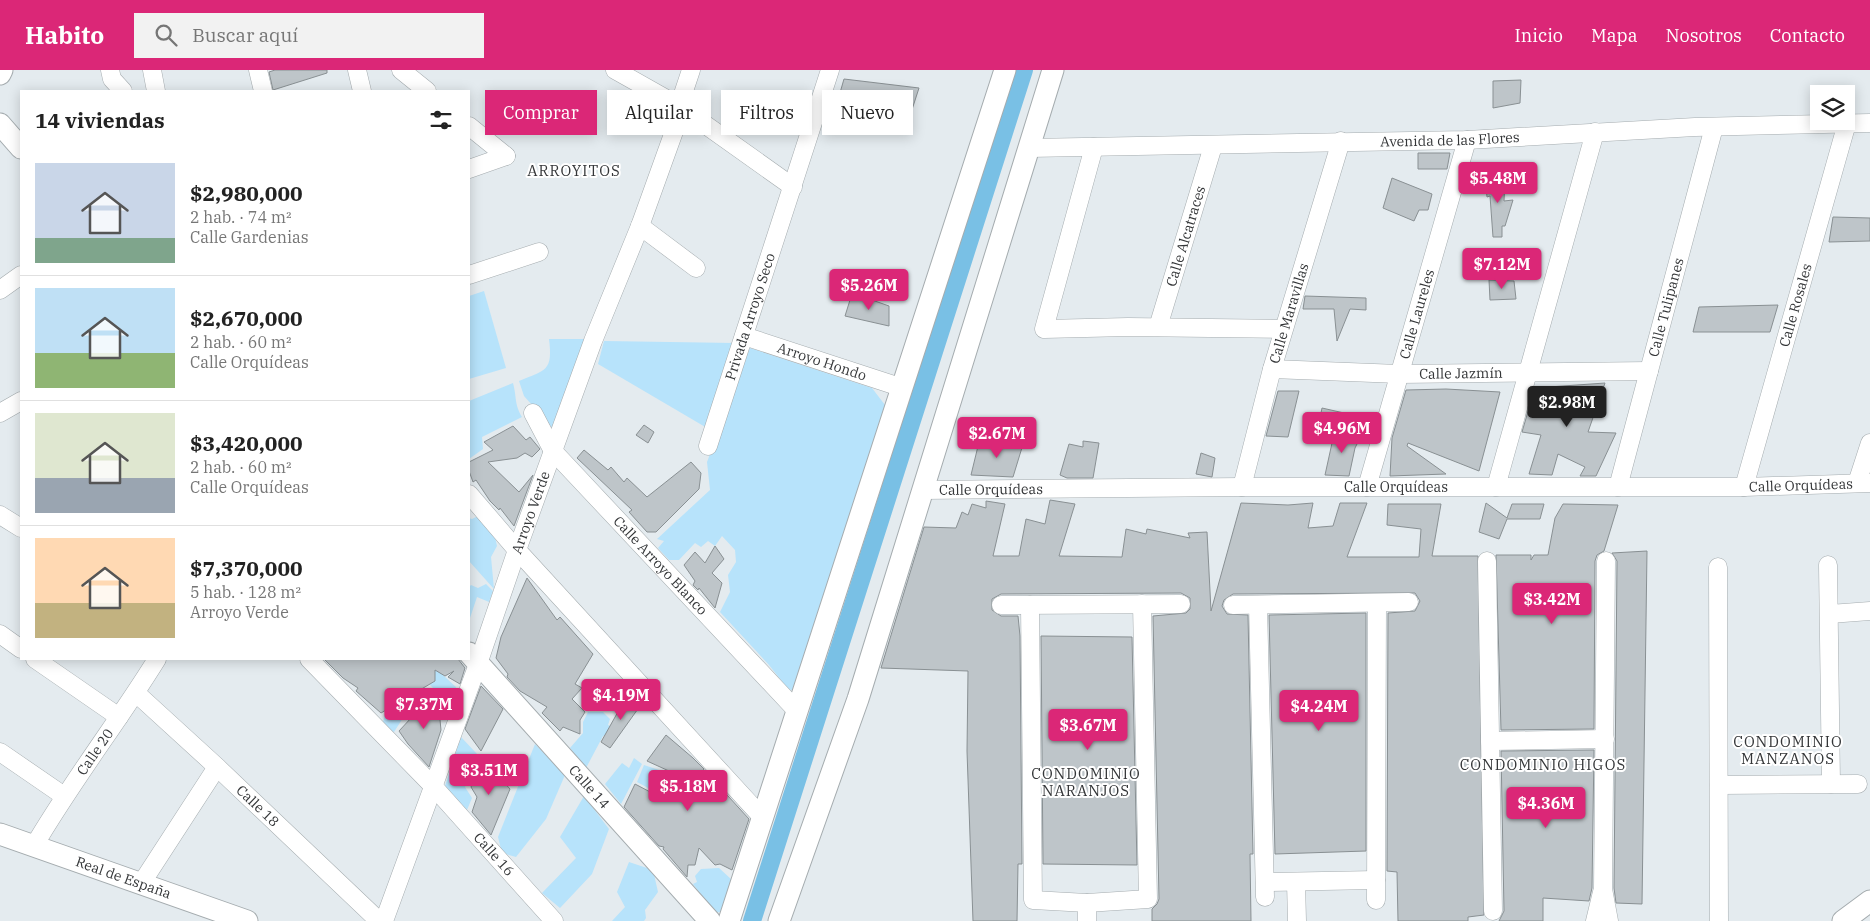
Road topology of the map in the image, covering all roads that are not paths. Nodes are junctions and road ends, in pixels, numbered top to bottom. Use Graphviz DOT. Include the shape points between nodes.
graph roads {
  1 [pos="2,70"];
  2 [pos="110,70"];
  3 [pos="152,70"];
  4 [pos="258,70"];
  5 [pos="357,70"];
  6 [pos="401,70"];
  7 [pos="615,70"];
  8 [pos="691,70"];
  9 [pos="1005,70"];
  10 [pos="1053,70"];
  11 [pos="828,71"];
  12 [pos="0,74"];
  13 [pos="122,90"];
  14 [pos="156,90"];
  15 [pos="263,90"];
  16 [pos="362,90"];
  17 [pos="422,90"];
  18 [pos="651,90"];
  19 [pos="684,90"];
  20 [pos="1855,123"];
  21 [pos="1870,123"];
  22 [pos="0,124"];
  23 [pos="1810,124"];
  24 [pos="470,127"];
  25 [pos="1714,127"];
  26 [pos="711,129"];
  27 [pos="1845,130"];
  28 [pos="1594,132"];
  29 [pos="673,135"];
  30 [pos="1467,140"];
  31 [pos="1341,141"];
  32 [pos="1213,146"];
  33 [pos="20,147"];
  34 [pos="1094,147"];
  35 [pos="1029,148"];
  36 [pos="470,169"];
  37 [pos="792,187"];
  38 [pos="640,226"];
  39 [pos="539,252"];
  40 [pos="696,268"];
  41 [pos="470,274"];
  42 [pos="20,276"];
  43 [pos="0,290"];
  44 [pos="1158,327"];
  45 [pos="1283,329"];
  46 [pos="744,336"];
  47 [pos="1272,368"];
  48 [pos="1649,370"];
  49 [pos="1527,372"];
  50 [pos="1399,374"];
  51 [pos="900,388"];
  52 [pos="20,402"];
  53 [pos="0,413"];
  54 [pos="533,413"];
  55 [pos="1870,443"];
  56 [pos="708,446"];
  57 [pos="553,451"];
  58 [pos="1864,483"];
  59 [pos="1242,487"];
  60 [pos="1367,487"];
  61 [pos="1496,487"];
  62 [pos="1618,487"];
  63 [pos="1744,487"];
  64 [pos="922,490"];
  65 [pos="470,495"];
  66 [pos="0,515"];
  67 [pos="20,527"];
  68 [pos="517,550"];
  69 [pos="1487,561"];
  70 [pos="1606,562"];
  71 [pos="1828,565"];
  72 [pos="1718,567"];
  73 [pos="1409,602"];
  74 [pos="1377,603"];
  75 [pos="1142,604"];
  76 [pos="1181,604"];
  77 [pos="1001,605"];
  78 [pos="1030,605"];
  79 [pos="1234,605"];
  80 [pos="1258,605"];
  81 [pos="1870,611"];
  82 [pos="1830,614"];
  83 [pos="0,634"];
  84 [pos="20,648"];
  85 [pos="474,658"];
  86 [pos="36,660"];
  87 [pos="157,660"];
  88 [pos="310,660"];
  89 [pos="136,694"];
  90 [pos="797,711"];
  91 [pos="119,717"];
  92 [pos="1604,739"];
  93 [pos="1490,741"];
  94 [pos="0,752"];
  95 [pos="217,767"];
  96 [pos="1831,784"];
  97 [pos="1858,784"];
  98 [pos="1718,785"];
  99 [pos="433,786"];
  100 [pos="64,796"];
  101 [pos="762,818"];
  102 [pos="0,834"];
  103 [pos="34,846"];
  104 [pos="1376,880"];
  105 [pos="1296,882"];
  106 [pos="141,884"];
  107 [pos="1603,890"];
  108 [pos="1376,900"];
  109 [pos="1870,900"];
  110 [pos="1087,903"];
  111 [pos="1493,911"];
  112 [pos="548,918"];
  113 [pos="247,921"];
  114 [pos="379,921"];
  115 [pos="384,921"];
  116 [pos="710,921"];
  117 [pos="728,921"];
  118 [pos="779,921"];
  119 [pos="1086,921"];
  120 [pos="1296,921"];
  121 [pos="1595,921"];
  122 [pos="1609,921"];
  123 [pos="1719,921"];
  124 [pos="1843,921"];
  1 -- 12 [label="street"];
  2 -- 13 [label="street" via="112,80"];
  3 -- 14 [label="street"];
  4 -- 15 [label="street"];
  5 -- 16 [label="street"];
  6 -- 17 [label="street"];
  7 -- 18 [label="street"];
  8 -- 19 [label="street, Arroyo Verde"];
  9 -- 51 [label="street"];
  10 -- 35 [label="street"];
  11 -- 37 [label="street, Privada Arroyo Seco"];
  20 -- 21 [label="street, Avenida de las Flores"];
  22 -- 33 [label="street"];
  23 -- 25 [label="street, Avenida de las Flores"];
  24 -- 36 [label="street" via="506,156"];
  25 -- 28 [label="street, Avenida de las Flores"];
  25 -- 48 [label="street, Calle Tulipanes"];
  26 -- 37 [label="street"];
  27 -- 63 [label="street, Calle Rosales"];
  28 -- 30 [label="street, Avenida de las Flores"];
  28 -- 49 [label="street"];
  29 -- 38 [label="street, Arroyo Verde"];
  30 -- 31 [label="street, Avenida de las Flores"];
  30 -- 50 [label="street, Calle Laureles"];
  31 -- 32 [label="street, Avenida de las Flores"];
  31 -- 45 [label="street, Calle Maravillas"];
  32 -- 34 [label="street, Avenida de las Flores"];
  32 -- 44 [label="street, Calle Alcatraces"];
  34 -- 35 [label="street, Avenida de las Flores"];
  34 -- 44 [label="street" via="1044,329"];
  35 -- 64 [label="street"];
  37 -- 46 [label="street, Privada Arroyo Seco"];
  38 -- 40 [label="street"];
  38 -- 57 [label="street, Arroyo Verde"];
  39 -- 41 [label="street"];
  42 -- 43 [label="street"];
  44 -- 45 [label="street"];
  45 -- 47 [label="street, Calle Maravillas"];
  46 -- 51 [label="street, Arroyo Hondo"];
  46 -- 56 [label="street, Privada Arroyo Seco"];
  47 -- 50 [label="street, Calle Jazmín"];
  47 -- 59 [label="street, Calle Maravillas"];
  48 -- 49 [label="street, Calle Jazmín"];
  48 -- 62 [label="street, Calle Tulipanes"];
  49 -- 50 [label="street, Calle Jazmín"];
  49 -- 61 [label="street"];
  50 -- 60 [label="street, Calle Laureles"];
  51 -- 90 [label="street"];
  52 -- 53 [label="street"];
  54 -- 57 [label="street, Calle Arroyo Blanco"];
  55 -- 58 [label="street"];
  57 -- 68 [label="street, Arroyo Verde"];
  57 -- 90 [label="street, Calle Arroyo Blanco"];
  58 -- 63 [label="street, Calle Orquídeas"];
  59 -- 60 [label="street, Calle Orquídeas"];
  59 -- 64 [label="street, Calle Orquídeas"];
  60 -- 61 [label="street, Calle Orquídeas"];
  61 -- 62 [label="street, Calle Orquídeas"];
  62 -- 63 [label="street, Calle Orquídeas"];
  64 -- 118 [label="street" via="858,699"];
  65 -- 68 [label="street"];
  66 -- 67 [label="street"];
  68 -- 85 [label="street, Arroyo Verde"];
  68 -- 101 [label="street"];
  69 -- 93 [label="street"];
  70 -- 92 [label="street"];
  71 -- 82 [label="street"];
  72 -- 98 [label="street"];
  73 -- 74 [label="street"];
  74 -- 80 [label="street"];
  74 -- 104 [label="street"];
  75 -- 76 [label="street"];
  75 -- 78 [label="street"];
  75 -- 110 [label="street" via="1148,899"];
  77 -- 78 [label="street"];
  78 -- 110 [label="street" via="1033,900"];
  79 -- 80 [label="street"];
  80 -- 105 [label="street" via="1265,889"];
  81 -- 82 [label="street"];
  82 -- 96 [label="street"];
  83 -- 84 [label="street"];
  85 -- 99 [label="street, Arroyo Verde"];
  85 -- 116 [label="street, Calle 14"];
  86 -- 91 [label="street"];
  87 -- 89 [label="street, Calle 20"];
  88 -- 99 [label="street, Calle 16"];
  89 -- 91 [label="street, Calle 20"];
  89 -- 95 [label="street, Calle 18"];
  90 -- 101 [label="street"];
  91 -- 100 [label="street, Calle 20"];
  92 -- 93 [label="street"];
  92 -- 107 [label="street"];
  93 -- 111 [label="street"];
  94 -- 100 [label="street"];
  95 -- 106 [label="street"];
  95 -- 114 [label="street, Calle 18"];
  96 -- 97 [label="street"];
  96 -- 98 [label="street"];
  98 -- 123 [label="street"];
  99 -- 112 [label="street, Calle 16"];
  99 -- 115 [label="street, Arroyo Verde"];
  100 -- 103 [label="street, Calle 20"];
  101 -- 117 [label="street"];
  102 -- 103 [label="street, Real de España"];
  103 -- 106 [label="street, Real de España"];
  104 -- 105 [label="street"];
  104 -- 108 [label="street"];
  105 -- 120 [label="street"];
  106 -- 113 [label="street, Real de España"];
  107 -- 121 [label="street"];
  107 -- 122 [label="street"];
  109 -- 124 [label="street"];
  110 -- 119 [label="street"];
}
